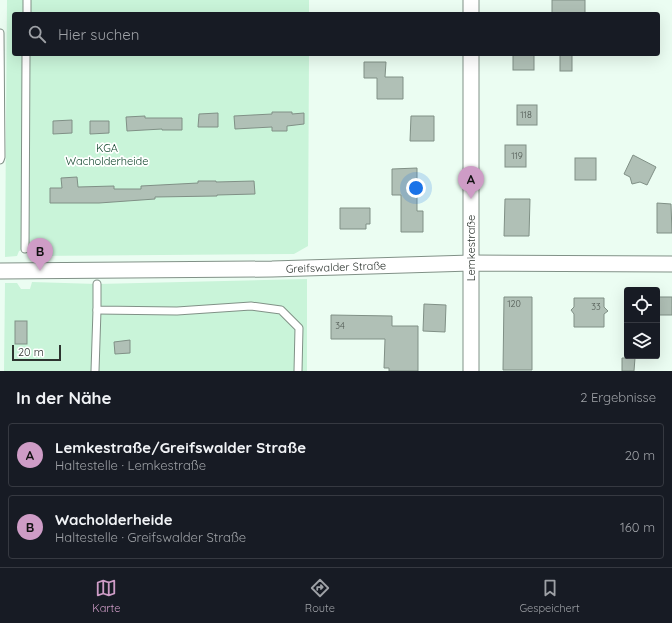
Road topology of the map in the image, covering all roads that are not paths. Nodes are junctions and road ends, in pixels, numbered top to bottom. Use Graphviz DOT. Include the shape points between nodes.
graph roads {
  1 [pos="27,0"];
  2 [pos="472,0"];
  3 [pos="27,12"];
  4 [pos="471,12"];
  5 [pos="0,33"];
  6 [pos="26,56"];
  7 [pos="471,56"];
  8 [pos="0,160"];
  9 [pos="25,249"];
  10 [pos="471,263"];
  11 [pos="672,264"];
  12 [pos="0,271"];
  13 [pos="97,284"];
  14 [pos="96,310"];
  15 [pos="95,371"];
  16 [pos="298,371"];
  17 [pos="471,371"];
  1 -- 3 [label="lane"];
  2 -- 4 [label="street"];
  5 -- 8 [label="lane"];
  6 -- 9 [label="lane"];
  7 -- 10 [label="street, Lemkestraße"];
  10 -- 11 [label="street, Greifswalder Straße"];
  10 -- 12 [label="street, Greifswalder Straße" via="272,269"];
  10 -- 17 [label="street, Lemkestraße"];
  13 -- 14 [label="lane"];
  14 -- 15 [label="lane"];
  14 -- 16 [label="lane" via="177,311 251,306 281,310 299,328"];
}
